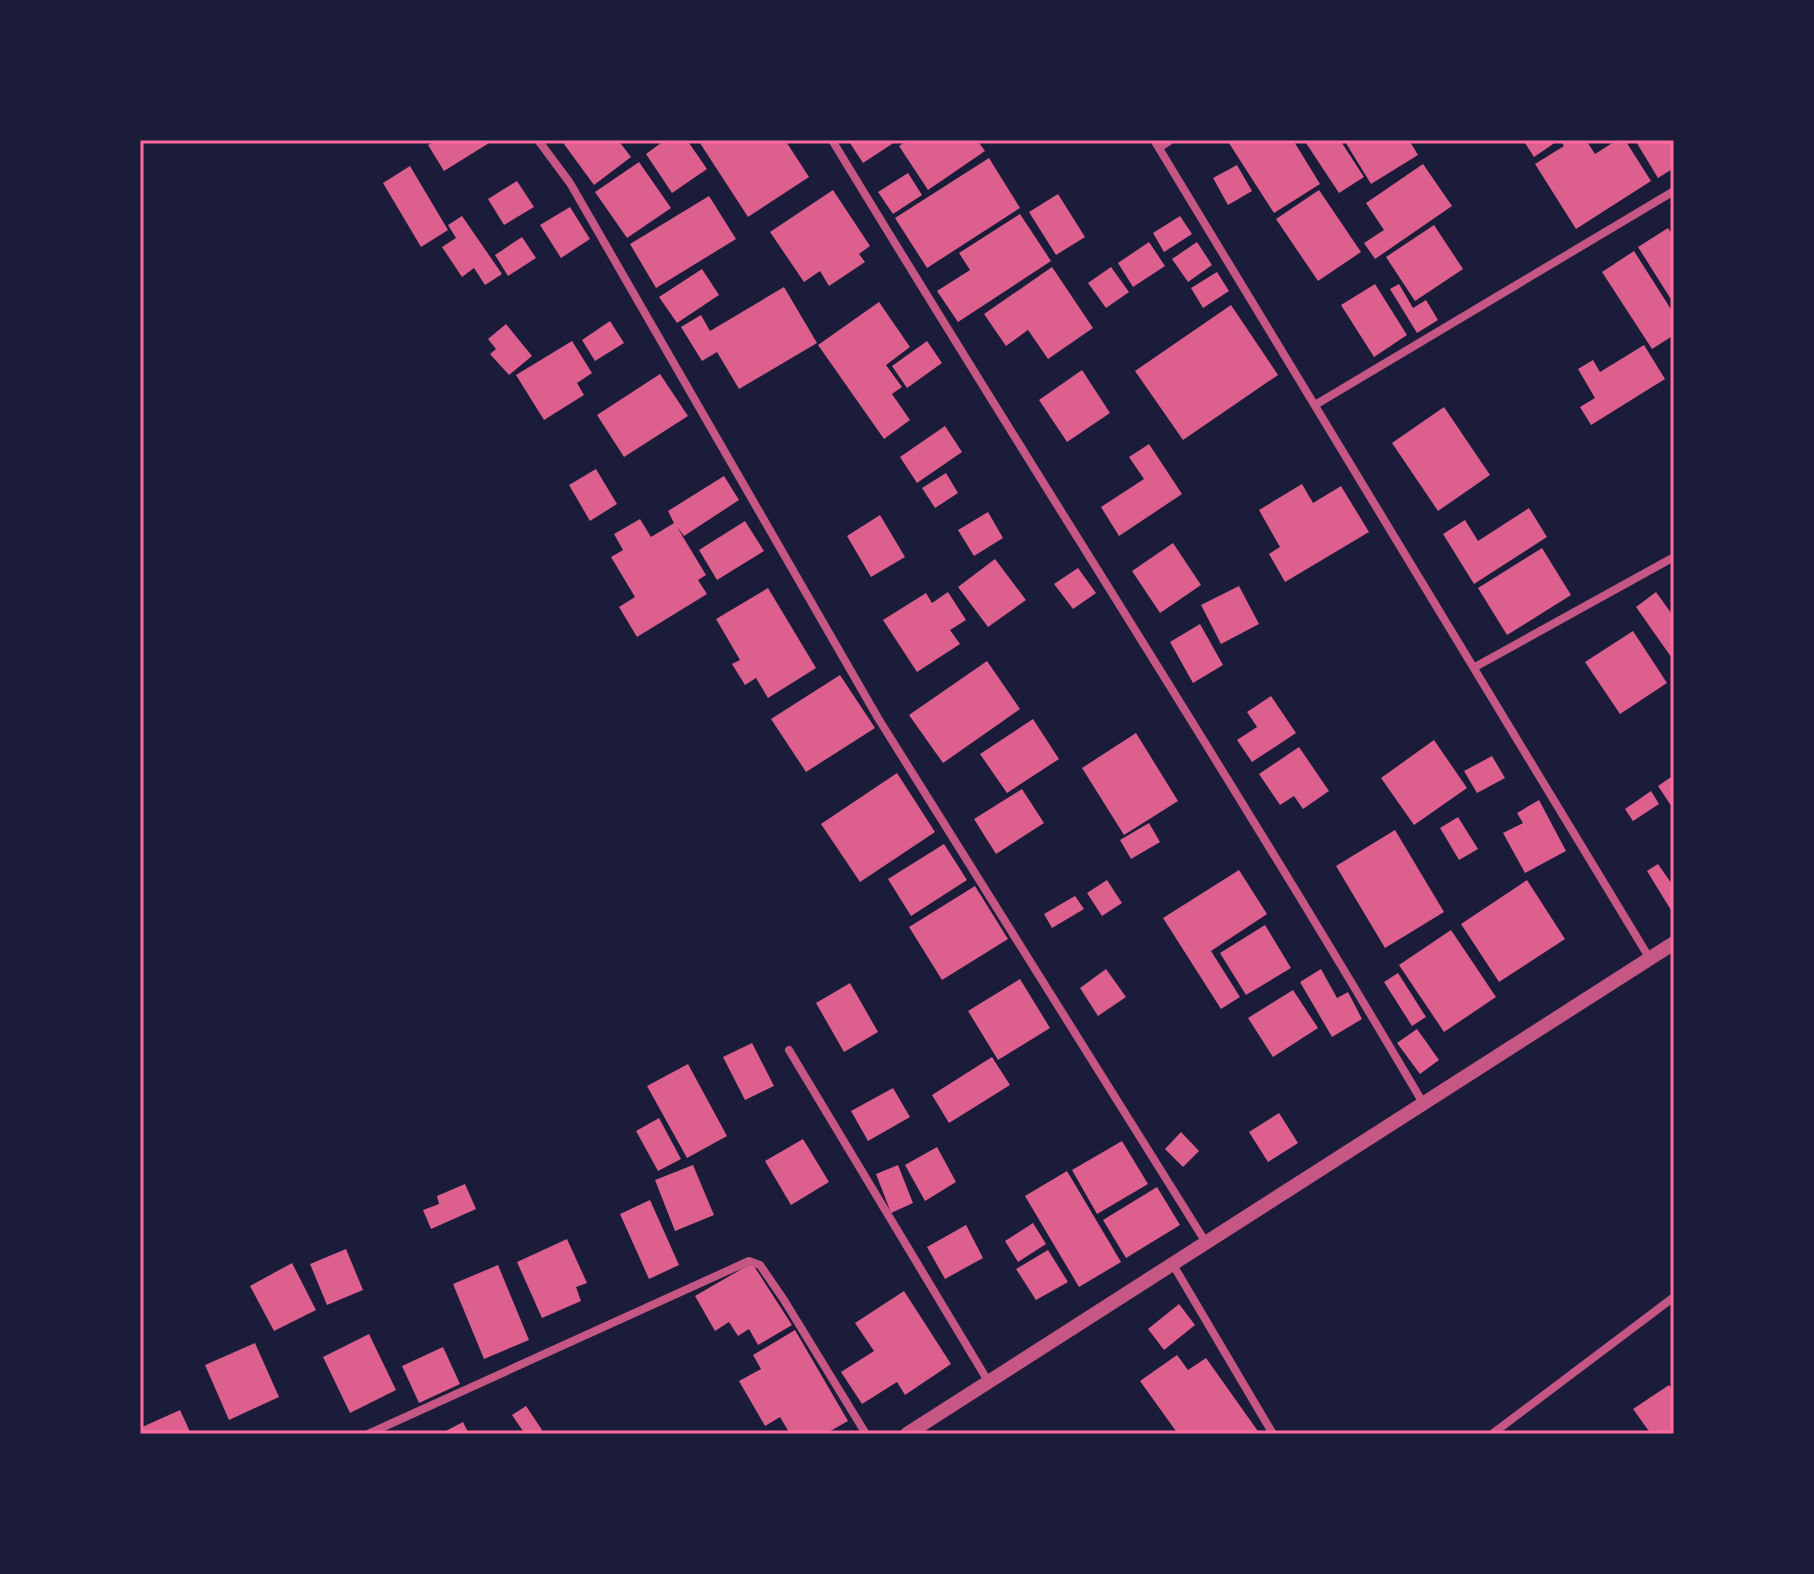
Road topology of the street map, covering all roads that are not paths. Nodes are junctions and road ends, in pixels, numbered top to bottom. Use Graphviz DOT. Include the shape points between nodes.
graph roads {
  1 [pos="538,140"];
  2 [pos="832,140"];
  3 [pos="1171,140"];
  4 [pos="1157,144"];
  5 [pos="1674,191"];
  6 [pos="1315,405"];
  7 [pos="1674,557"];
  8 [pos="1475,667"];
  9 [pos="1674,943"];
  10 [pos="1650,959"];
  11 [pos="789,1050"];
  12 [pos="1423,1103"];
  13 [pos="1205,1241"];
  14 [pos="1172,1263"];
  15 [pos="1674,1297"];
  16 [pos="988,1381"];
  17 [pos="370,1434"];
  18 [pos="866,1434"];
  19 [pos="907,1434"];
  20 [pos="1273,1434"];
  21 [pos="1492,1434"];
  1 -- 13 [label="street" via="570,183 878,718"];
  2 -- 12 [label="street"];
  3 -- 4 [label="street"];
  4 -- 6 [label="street"];
  5 -- 6 [label="street"];
  6 -- 8 [label="street"];
  7 -- 8 [label="street"];
  8 -- 10 [label="street"];
  9 -- 10 [label="street"];
  10 -- 12 [label="street"];
  11 -- 16 [label="street"];
  12 -- 13 [label="street"];
  13 -- 14 [label="street"];
  14 -- 16 [label="street"];
  14 -- 20 [label="street"];
  15 -- 21 [label="street"];
  16 -- 19 [label="street"];
  17 -- 18 [label="street" via="749,1261 760,1265"];
}
